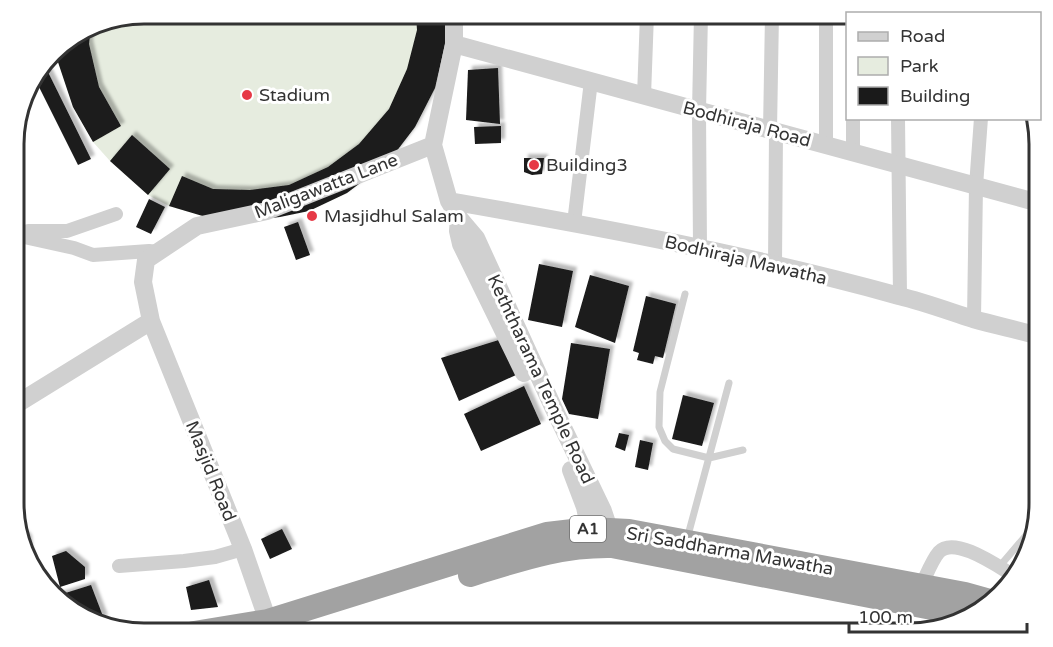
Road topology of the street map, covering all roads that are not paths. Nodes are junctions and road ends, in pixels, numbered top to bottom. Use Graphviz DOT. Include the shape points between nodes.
graph roads {
  1 [pos="453,24"];
  2 [pos="647,24"];
  3 [pos="701,24"];
  4 [pos="772,24"];
  5 [pos="826,24"];
  6 [pos="454,44"];
  7 [pos="591,81"];
  8 [pos="645,96"];
  9 [pos="699,111"];
  10 [pos="853,120"];
  11 [pos="898,120"];
  12 [pos="981,120"];
  13 [pos="773,131"];
  14 [pos="433,145"];
  15 [pos="826,145"];
  16 [pos="853,152"];
  17 [pos="898,165"];
  18 [pos="976,186"];
  19 [pos="1029,200"];
  20 [pos="449,201"];
  21 [pos="116,214"];
  22 [pos="574,223"];
  23 [pos="24,230"];
  24 [pos="24,237"];
  25 [pos="700,248"];
  26 [pos="158,252"];
  27 [pos="775,265"];
  28 [pos="685,294"];
  29 [pos="900,296"];
  30 [pos="974,319"];
  31 [pos="151,321"];
  32 [pos="1029,333"];
  33 [pos="729,383"];
  34 [pos="24,399"];
  35 [pos="743,450"];
  36 [pos="709,458"];
  37 [pos="601,537"];
  38 [pos="1024,538"];
  39 [pos="686,541"];
  40 [pos="243,549"];
  41 [pos="119,566"];
  42 [pos="999,568"];
  43 [pos="1007,572"];
  44 [pos="921,586"];
  45 [pos="981,599"];
  46 [pos="958,613"];
  47 [pos="273,623"];
  48 [pos="290,623"];
  1 -- 6 [label="street, Keththarama Temple Road"];
  2 -- 8 [label="street"];
  3 -- 9 [label="street"];
  4 -- 13 [label="street"];
  5 -- 15 [label="street"];
  6 -- 7 [label="street, Bodhiraja Road"];
  6 -- 14 [label="street, Keththarama Temple Road"];
  7 -- 8 [label="street, Bodhiraja Road"];
  7 -- 22 [label="street"];
  8 -- 9 [label="street, Bodhiraja Road"];
  9 -- 13 [label="street, Bodhiraja Road"];
  9 -- 25 [label="street"];
  10 -- 16 [label="street"];
  11 -- 17 [label="street"];
  12 -- 18 [label="street"];
  13 -- 15 [label="street, Bodhiraja Road"];
  13 -- 27 [label="street"];
  14 -- 20 [label="street, Keththarama Temple Road"];
  14 -- 26 [label="street, Maligawatta Lane" via="267,211 197,226"];
  15 -- 16 [label="street, Bodhiraja Road"];
  16 -- 17 [label="street, Bodhiraja Road"];
  17 -- 18 [label="street, Bodhiraja Road"];
  17 -- 29 [label="street"];
  18 -- 19 [label="street, Bodhiraja Road"];
  18 -- 30 [label="street"];
  20 -- 22 [label="street, Bodhiraja Mawatha"];
  20 -- 37 [label="street, Keththarama Temple Road" via="476,238 497,301 550,412 585,507"];
  21 -- 23 [label="street" via="67,231"];
  22 -- 25 [label="street, Bodhiraja Mawatha"];
  24 -- 26 [label="street" via="93,255"];
  25 -- 27 [label="street, Bodhiraja Mawatha"];
  26 -- 31 [label="street, Maligawatta Lane" via="146,260 143,282"];
  27 -- 29 [label="street, Bodhiraja Mawatha"];
  28 -- 36 [label="lane" via="660,392 659,427 673,449"];
  29 -- 30 [label="street, Bodhiraja Mawatha"];
  30 -- 32 [label="street, Bodhiraja Mawatha"];
  31 -- 34 [label="street"];
  31 -- 40 [label="street, Masjid Road"];
  33 -- 36 [label="lane"];
  35 -- 36 [label="lane"];
  36 -- 39 [label="lane"];
  37 -- 39 [label="highway, Sri Saddharma Mawatha / A1" via="629,531"];
  37 -- 46 [label="highway, Sri Saddharma Mawatha / A1"];
  37 -- 48 [label="highway, Sri Saddharma Mawatha / A1"];
  38 -- 42 [label="lane"];
  39 -- 44 [label="highway, Sri Saddharma Mawatha / A1"];
  40 -- 41 [label="street" via="205,558"];
  40 -- 47 [label="street, Masjid Road"];
  42 -- 43 [label="street"];
  42 -- 44 [label="street" via="965,549 944,549"];
  44 -- 45 [label="highway, Sri Saddharma Mawatha / A1"];
}
